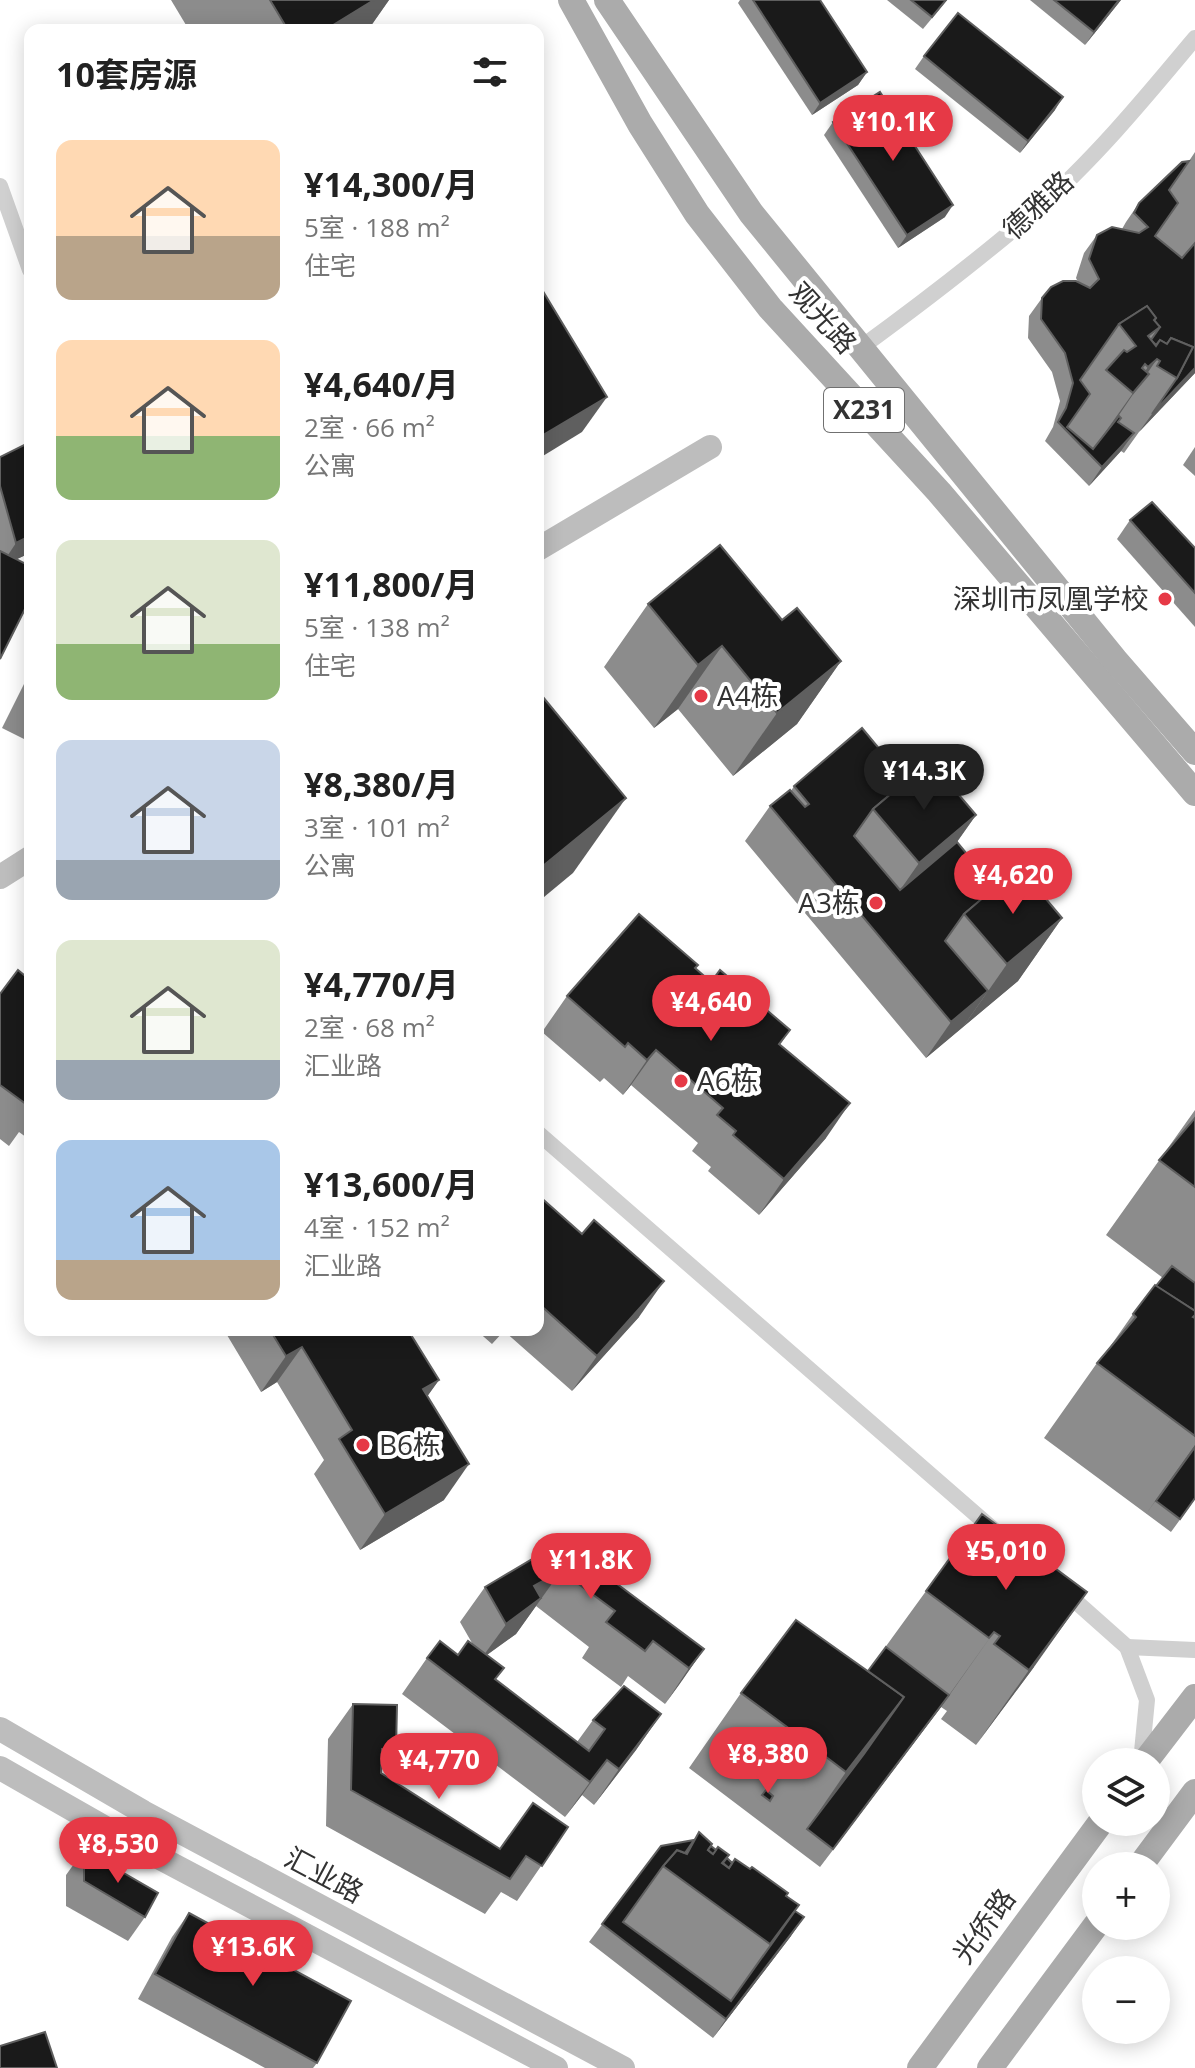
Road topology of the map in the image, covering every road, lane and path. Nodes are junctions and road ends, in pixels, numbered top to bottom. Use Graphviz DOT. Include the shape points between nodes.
graph roads {
  1 [pos="571,0"];
  2 [pos="607,0"];
  3 [pos="1195,38"];
  4 [pos="0,186"];
  5 [pos="24,253"];
  6 [pos="859,349"];
  7 [pos="710,447"];
  8 [pos="544,545"];
  9 [pos="1195,752"];
  10 [pos="1195,793"];
  11 [pos="24,862"];
  12 [pos="0,877"];
  13 [pos="544,1138"];
  14 [pos="1007,1542"];
  15 [pos="1055,1584"];
  16 [pos="1127,1647"];
  17 [pos="1195,1650"];
  18 [pos="1195,1697"];
  19 [pos="0,1729"];
  20 [pos="1144,1748"];
  21 [pos="1154,1748"];
  22 [pos="0,1768"];
  23 [pos="1195,1793"];
  24 [pos="1091,1836"];
  25 [pos="1151,1852"];
  26 [pos="1085,1940"];
  27 [pos="556,2068"];
  28 [pos="623,2068"];
  29 [pos="920,2068"];
  30 [pos="990,2068"];
  1 -- 10 [label="main road, 观光路 / X231" via="697,214 770,308 939,492"];
  2 -- 6 [label="main road, 观光路 / X231" via="751,213"];
  3 -- 6 [label="street, 德雅路" via="1138,107 1035,211"];
  4 -- 5 [label="street"];
  6 -- 9 [label="main road, 观光路 / X231"];
  7 -- 8 [label="street"];
  11 -- 12 [label="street"];
  13 -- 14 [label="street"];
  15 -- 16 [label="street"];
  16 -- 17 [label="street"];
  16 -- 20 [label="street" via="1147,1700"];
  18 -- 21 [label="main road"];
  19 -- 28 [label="street, 汇业路" via="143,1812"];
  22 -- 27 [label="street"];
  23 -- 25 [label="main road"];
  24 -- 29 [label="main road, 光侨路"];
  26 -- 30 [label="main road"];
}
